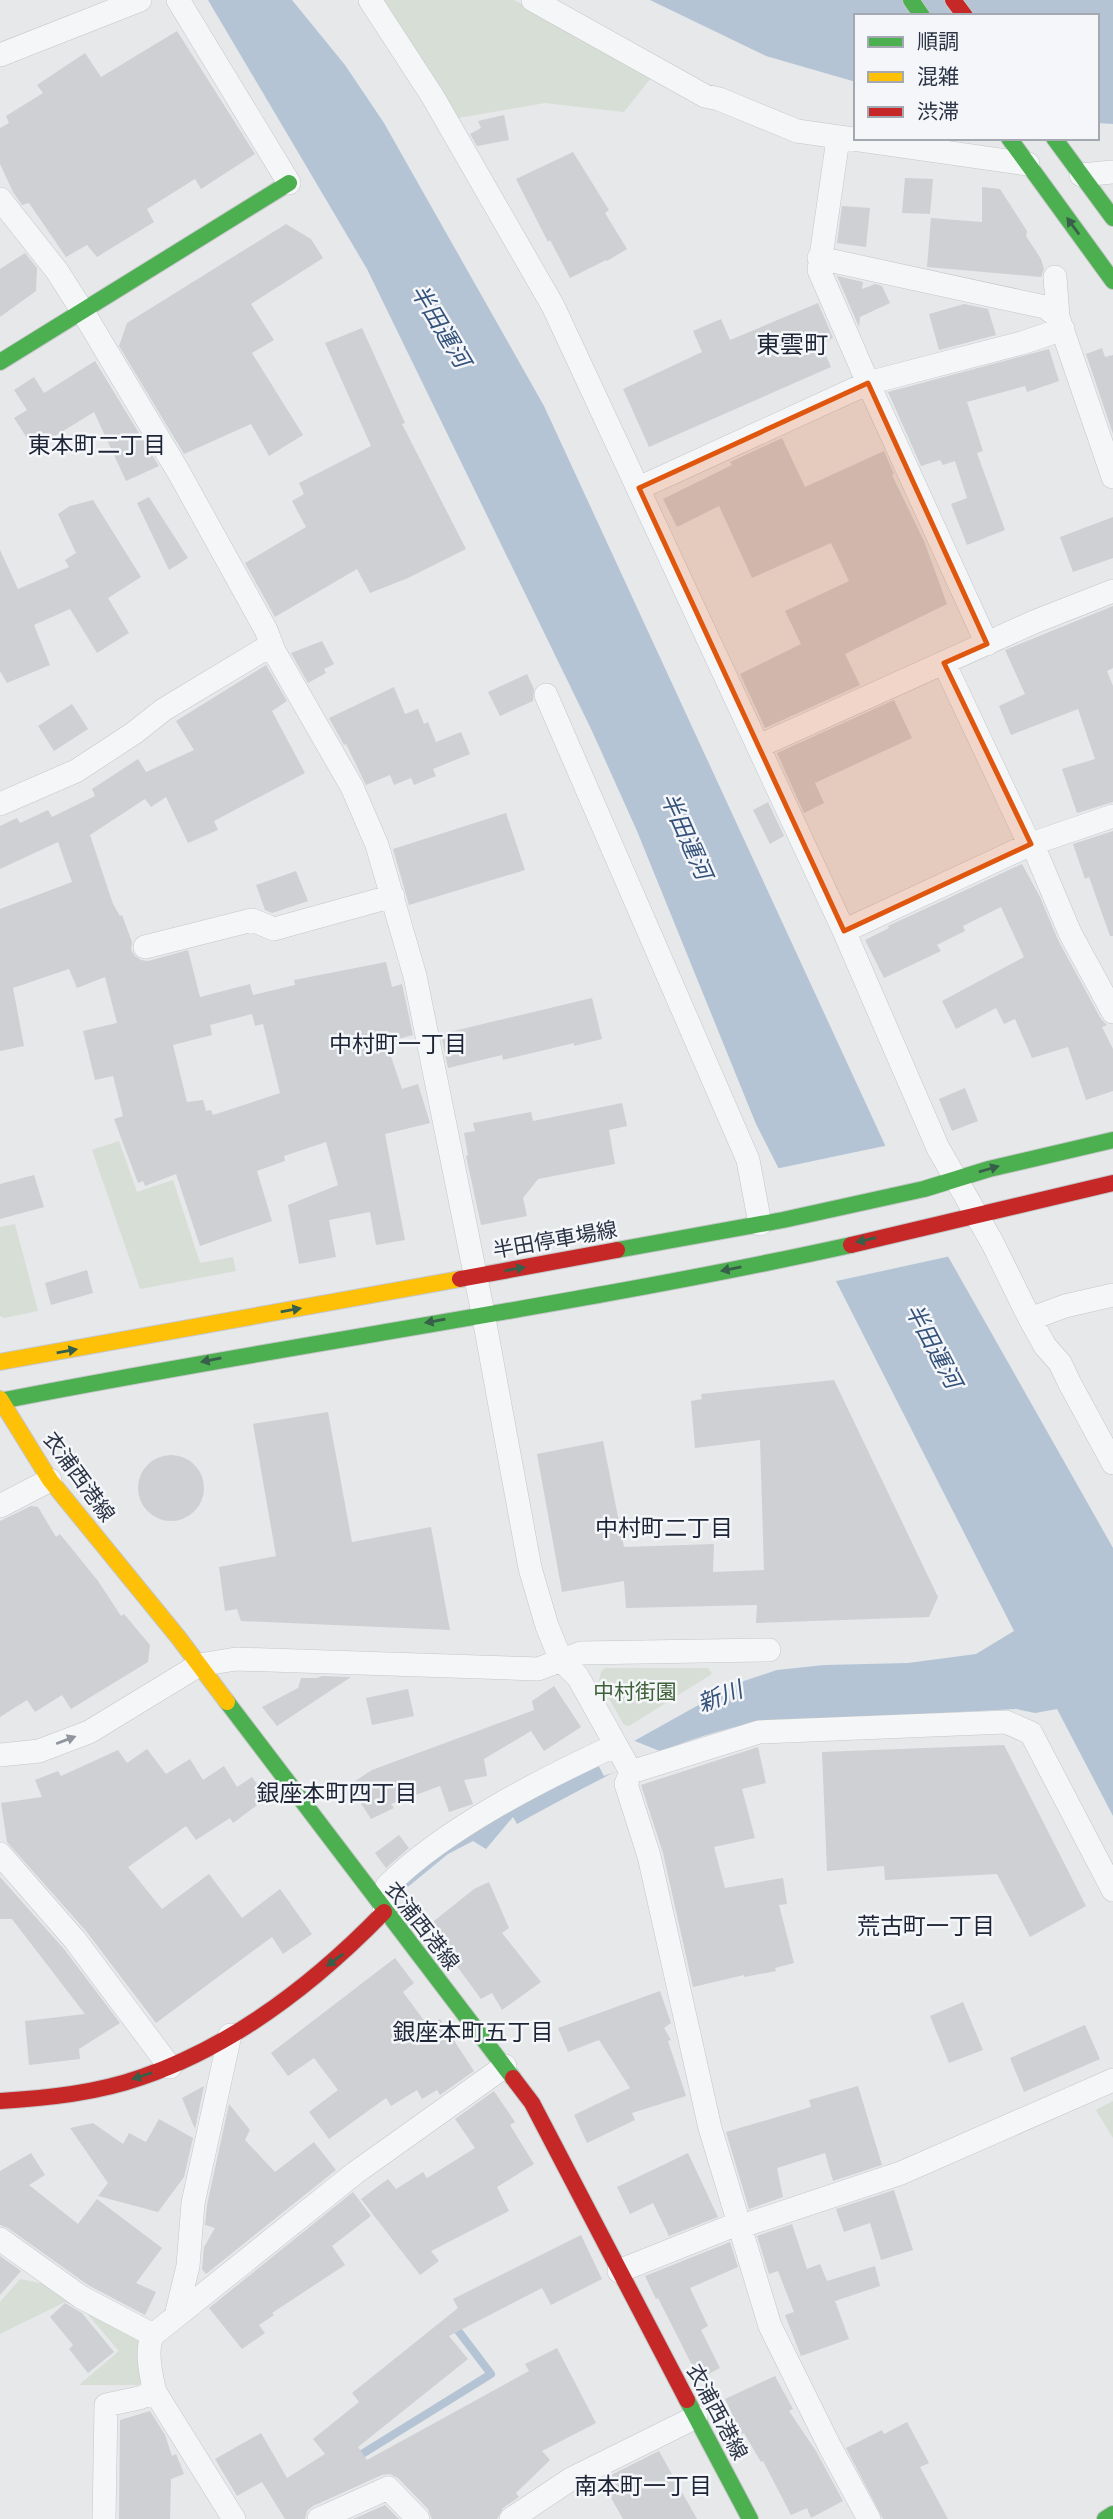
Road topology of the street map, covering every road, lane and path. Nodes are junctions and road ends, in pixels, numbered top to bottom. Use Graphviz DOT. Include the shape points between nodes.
graph roads {
  1 [pos="140,0"];
  2 [pos="178,0"];
  3 [pos="370,0"];
  4 [pos="533,0"];
  5 [pos="0,54"];
  6 [pos="838,139"];
  7 [pos="1010,140"];
  8 [pos="1055,140"];
  9 [pos="1028,164"];
  10 [pos="1113,172"];
  11 [pos="1081,175"];
  12 [pos="289,183"];
  13 [pos="0,199"];
  14 [pos="1113,218"];
  15 [pos="819,258"];
  16 [pos="1055,277"];
  17 [pos="1113,281"];
  18 [pos="83,312"];
  19 [pos="1061,323"];
  20 [pos="0,362"];
  21 [pos="868,383"];
  22 [pos="1113,477"];
  23 [pos="639,488"];
  24 [pos="1113,592"];
  25 [pos="987,644"];
  26 [pos="271,645"];
  27 [pos="944,663"];
  28 [pos="546,695"];
  29 [pos="759,746"];
  30 [pos="0,804"];
  31 [pos="1113,816"];
  32 [pos="1031,844"];
  33 [pos="393,896"];
  34 [pos="844,931"];
  35 [pos="145,947"];
  36 [pos="1113,1012"];
  37 [pos="1113,1140"];
  38 [pos="956,1180"];
  39 [pos="1113,1183"];
  40 [pos="976,1215"];
  41 [pos="771,1222"];
  42 [pos="475,1276"];
  43 [pos="1113,1295"];
  44 [pos="483,1313"];
  45 [pos="1030,1319"];
  46 [pos="0,1362"];
  47 [pos="0,1400"];
  48 [pos="1113,1463"];
  49 [pos="50,1480"];
  50 [pos="0,1506"];
  51 [pos="769,1650"];
  52 [pos="561,1660"];
  53 [pos="199,1665"];
  54 [pos="616,1746"];
  55 [pos="0,1755"];
  56 [pos="630,1771"];
  57 [pos="0,1854"];
  58 [pos="1113,1890"];
  59 [pos="384,1912"];
  60 [pos="230,2035"];
  61 [pos="505,2066"];
  62 [pos="170,2067"];
  63 [pos="1113,2080"];
  64 [pos="0,2101"];
  65 [pos="740,2225"];
  66 [pos="0,2239"];
  67 [pos="619,2271"];
  68 [pos="176,2316"];
  69 [pos="153,2335"];
  70 [pos="155,2392"];
  71 [pos="696,2417"];
  72 [pos="1113,2514"];
  73 [pos="104,2519"];
  74 [pos="234,2519"];
  75 [pos="319,2519"];
  76 [pos="418,2519"];
  77 [pos="511,2519"];
  78 [pos="750,2519"];
  79 [pos="869,2519"];
  80 [pos="1105,2519"];
  1 -- 5 [label="street"];
  2 -- 12 [label="street"];
  3 -- 23 [label="street" via="433,97 553,306"];
  4 -- 6 [label="street" via="705,96 797,131"];
  6 -- 9 [label="street"];
  6 -- 15 [label="street"];
  7 -- 9 [label="main road"];
  8 -- 11 [label="main road"];
  17 -- 9 [label="main road, one-way"];
  10 -- 11 [label="street"];
  11 -- 14 [label="main road"];
  12 -- 18 [label="main road"];
  13 -- 18 [label="street"];
  15 -- 19 [label="street" via="1045,307"];
  15 -- 21 [label="street" via="819,270"];
  16 -- 19 [label="street"];
  18 -- 20 [label="main road"];
  18 -- 26 [label="street" via="267,630"];
  19 -- 21 [label="street" via="1025,342"];
  19 -- 22 [label="street"];
  21 -- 23 [label="street"];
  21 -- 25 [label="street"];
  23 -- 29 [label="street"];
  24 -- 25 [label="street"];
  25 -- 27 [label="street"];
  26 -- 30 [label="street" via="163,710 76,771"];
  26 -- 33 [label="street" via="352,787"];
  27 -- 29 [label="street"];
  27 -- 32 [label="street"];
  28 -- 41 [label="street"];
  29 -- 34 [label="street"];
  31 -- 32 [label="street"];
  32 -- 34 [label="street"];
  32 -- 36 [label="street" via="1070,933"];
  33 -- 35 [label="street" via="274,929 251,920"];
  33 -- 42 [label="street" via="415,976"];
  34 -- 38 [label="street"];
  38 -- 37 [label="main road, 半田停車場線, one-way"];
  38 -- 40 [label="street"];
  38 -- 41 [label="main road, 半田停車場線"];
  39 -- 40 [label="main road"];
  40 -- 44 [label="main road, one-way" via="798,1256"];
  40 -- 45 [label="street"];
  42 -- 41 [label="main road, 半田停車場線, one-way"];
  42 -- 44 [label="street"];
  46 -- 42 [label="main road, 半田停車場線, one-way"];
  43 -- 45 [label="street"];
  44 -- 47 [label="main road, one-way"];
  44 -- 52 [label="street" via="530,1568"];
  45 -- 48 [label="street" via="1060,1363"];
  47 -- 49 [label="main road, 衣浦西港線"];
  49 -- 50 [label="street"];
  49 -- 53 [label="main road, 衣浦西港線"];
  51 -- 52 [label="street" via="581,1653"];
  52 -- 53 [label="street" via="538,1668 236,1659"];
  52 -- 54 [label="street" via="578,1677"];
  55 -- 53 [label="street, one-way" via="39,1751 89,1732"];
  53 -- 59 [label="main road, 衣浦西港線"];
  54 -- 56 [label="street"];
  54 -- 59 [label="street" via="479,1817 441,1842 387,1886"];
  56 -- 58 [label="street" via="759,1732 1006,1722 1031,1733"];
  56 -- 65 [label="street" via="626,1784 649,1857 710,2128"];
  57 -- 62 [label="street" via="75,1940"];
  59 -- 60 [label="main road, one-way" via="348,1950"];
  59 -- 61 [label="main road, 衣浦西港線"];
  60 -- 62 [label="main road"];
  60 -- 68 [label="street" via="193,2203 188,2266"];
  61 -- 67 [label="main road, 衣浦西港線" via="532,2103"];
  61 -- 68 [label="street" via="355,2173"];
  62 -- 64 [label="main road, one-way" via="101,2088"];
  63 -- 65 [label="street" via="901,2173"];
  65 -- 67 [label="street"];
  65 -- 79 [label="street" via="770,2326"];
  66 -- 69 [label="street" via="81,2297"];
  67 -- 71 [label="main road, 衣浦西港線"];
  68 -- 69 [label="street"];
  69 -- 70 [label="street"];
  70 -- 73 [label="street" via="106,2405"];
  70 -- 74 [label="street"];
  71 -- 77 [label="street" via="571,2479"];
  71 -- 78 [label="main road, 衣浦西港線"];
  72 -- 80 [label="main road"];
  75 -- 76 [label="street" via="388,2488"];
}
